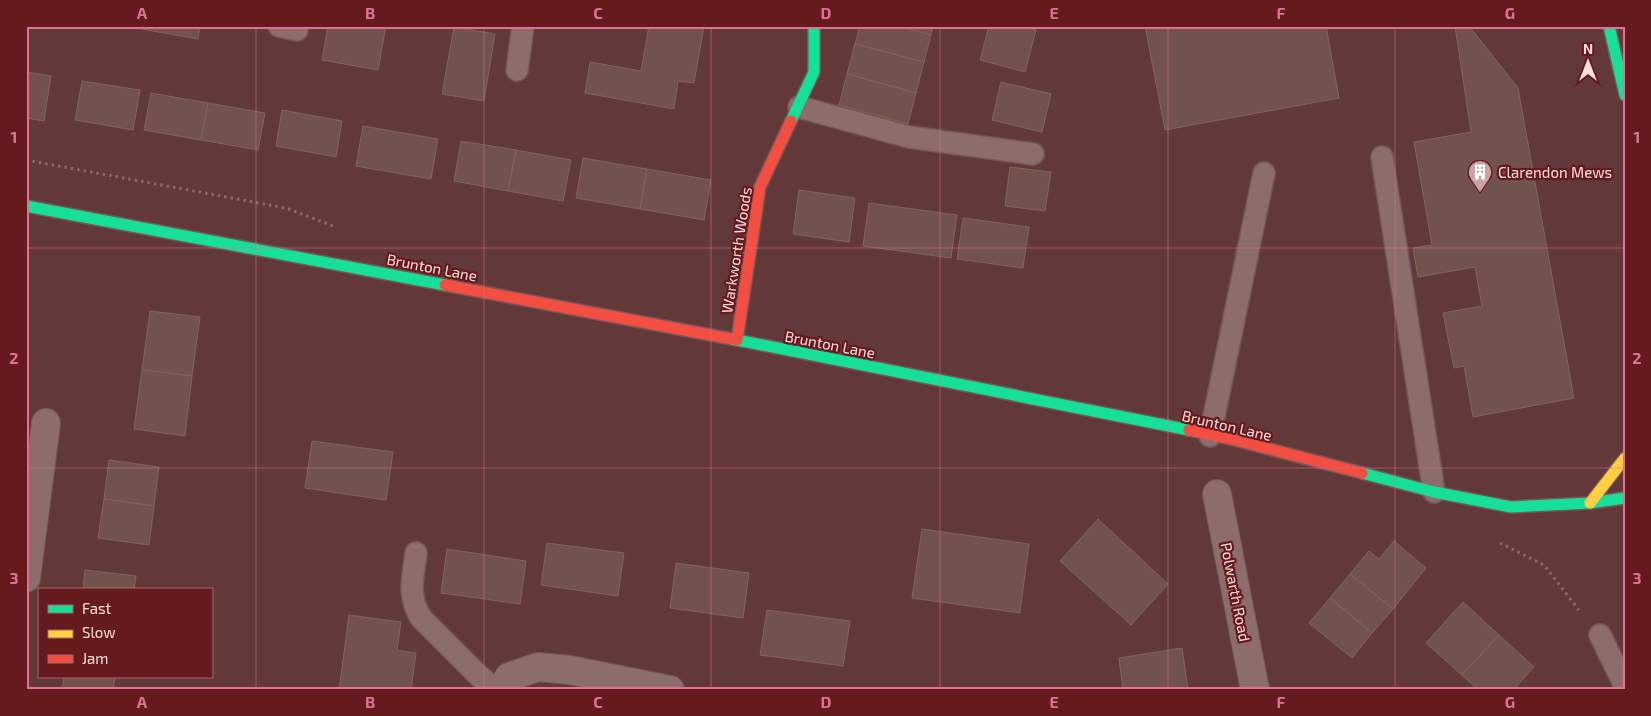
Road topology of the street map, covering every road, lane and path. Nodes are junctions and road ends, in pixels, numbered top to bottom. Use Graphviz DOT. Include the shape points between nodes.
graph roads {
  1 [pos="523,26"];
  2 [pos="814,26"];
  3 [pos="1609,26"];
  4 [pos="1599,35"];
  5 [pos="1619,69"];
  6 [pos="517,70"];
  7 [pos="1625,95"];
  8 [pos="799,107"];
  9 [pos="1033,154"];
  10 [pos="1382,157"];
  11 [pos="1264,173"];
  12 [pos="26,206"];
  13 [pos="737,340"];
  14 [pos="46,423"];
  15 [pos="1210,436"];
  16 [pos="1625,458"];
  17 [pos="1434,492"];
  18 [pos="1217,494"];
  19 [pos="1625,498"];
  20 [pos="1590,503"];
  21 [pos="1496,541"];
  22 [pos="416,553"];
  23 [pos="26,578"];
  24 [pos="1600,635"];
  25 [pos="1625,686"];
  26 [pos="496,690"];
  27 [pos="502,690"];
  28 [pos="670,690"];
  29 [pos="1255,690"];
  1 -- 6 [label="lane"];
  2 -- 8 [label="street, Warkworth Woods" via="814,72"];
  3 -- 5 [label="street"];
  4 -- 5 [label="street"];
  5 -- 7 [label="street"];
  8 -- 9 [label="lane" via="909,137"];
  8 -- 13 [label="street, Warkworth Woods" via="760,187"];
  10 -- 17 [label="lane"];
  11 -- 15 [label="lane"];
  12 -- 13 [label="street, Brunton Lane"];
  13 -- 15 [label="street, Brunton Lane"];
  14 -- 23 [label="street"];
  15 -- 17 [label="street, Brunton Lane"];
  16 -- 20 [label="street"];
  17 -- 20 [label="street, Brunton Lane" via="1512,507"];
  18 -- 29 [label="street, Polwarth Road"];
  19 -- 20 [label="street, Brunton Lane"];
  21 -- 24 [label="path" via="1544,566"];
  22 -- 26 [label="lane" via="411,598 414,607 421,618"];
  24 -- 25 [label="lane"];
  27 -- 28 [label="street" via="509,677 538,667 570,670"];
}
